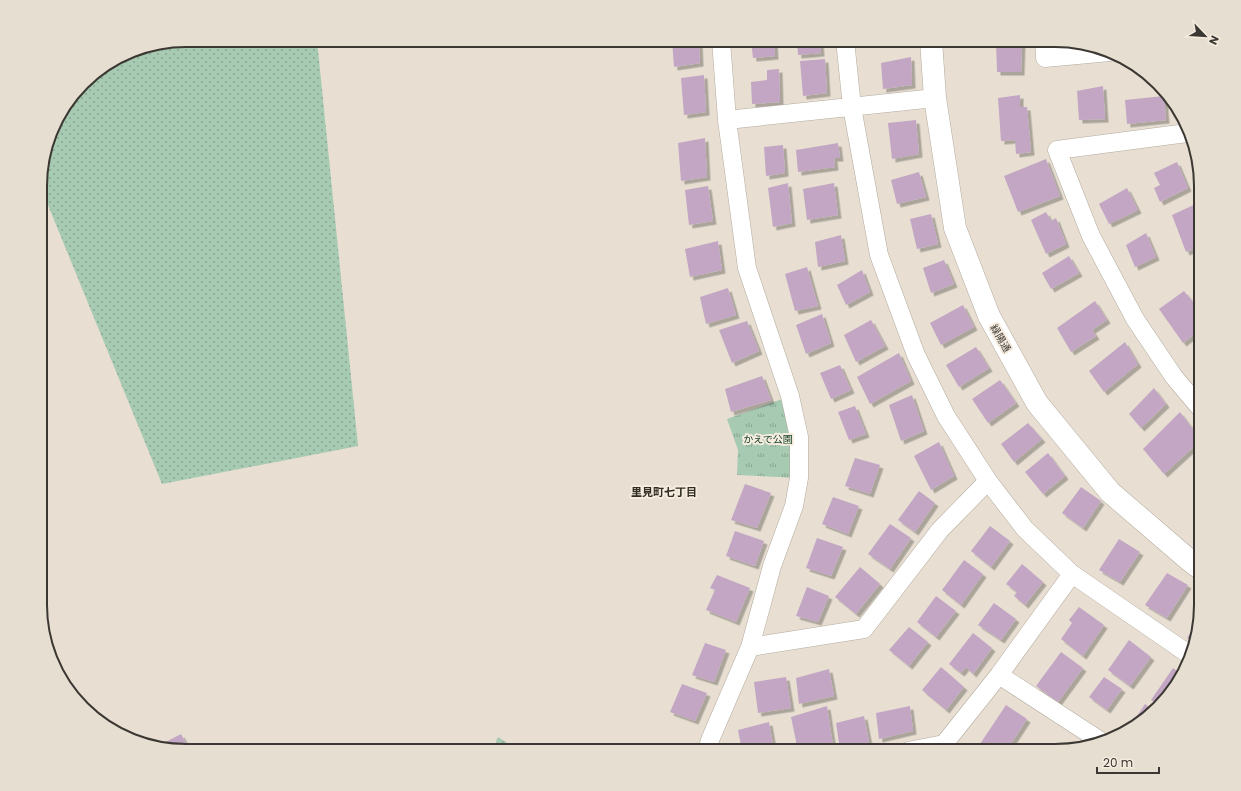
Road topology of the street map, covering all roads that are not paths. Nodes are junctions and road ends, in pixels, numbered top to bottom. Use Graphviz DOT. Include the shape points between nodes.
graph roads {
  1 [pos="722,47"];
  2 [pos="846,47"];
  3 [pos="932,47"];
  4 [pos="1044,47"];
  5 [pos="1095,53"];
  6 [pos="936,98"];
  7 [pos="852,107"];
  8 [pos="727,120"];
  9 [pos="1184,134"];
  10 [pos="1194,401"];
  11 [pos="988,481"];
  12 [pos="1194,564"];
  13 [pos="1072,574"];
  14 [pos="750,646"];
  15 [pos="1186,652"];
  16 [pos="999,675"];
  17 [pos="1095,738"];
  18 [pos="709,744"];
  19 [pos="947,744"];
  1 -- 8 [label="street"];
  2 -- 7 [label="street"];
  3 -- 6 [label="street, 緑陽通"];
  4 -- 5 [label="street" via="1045,58"];
  6 -- 7 [label="street"];
  6 -- 12 [label="street, 緑陽通" via="955,228 988,316 1038,403 1110,492"];
  7 -- 8 [label="street"];
  7 -- 11 [label="street" via="878,255 916,355 946,416"];
  8 -- 14 [label="street" via="747,268 790,396 799,437 799,478 794,506 772,566"];
  9 -- 10 [label="street" via="1057,150 1092,236 1135,319 1174,377"];
  11 -- 13 [label="street" via="1024,529"];
  11 -- 14 [label="street" via="940,530 864,629"];
  13 -- 15 [label="street"];
  13 -- 16 [label="street"];
  14 -- 18 [label="street"];
  16 -- 17 [label="street"];
  16 -- 19 [label="street"];
}
